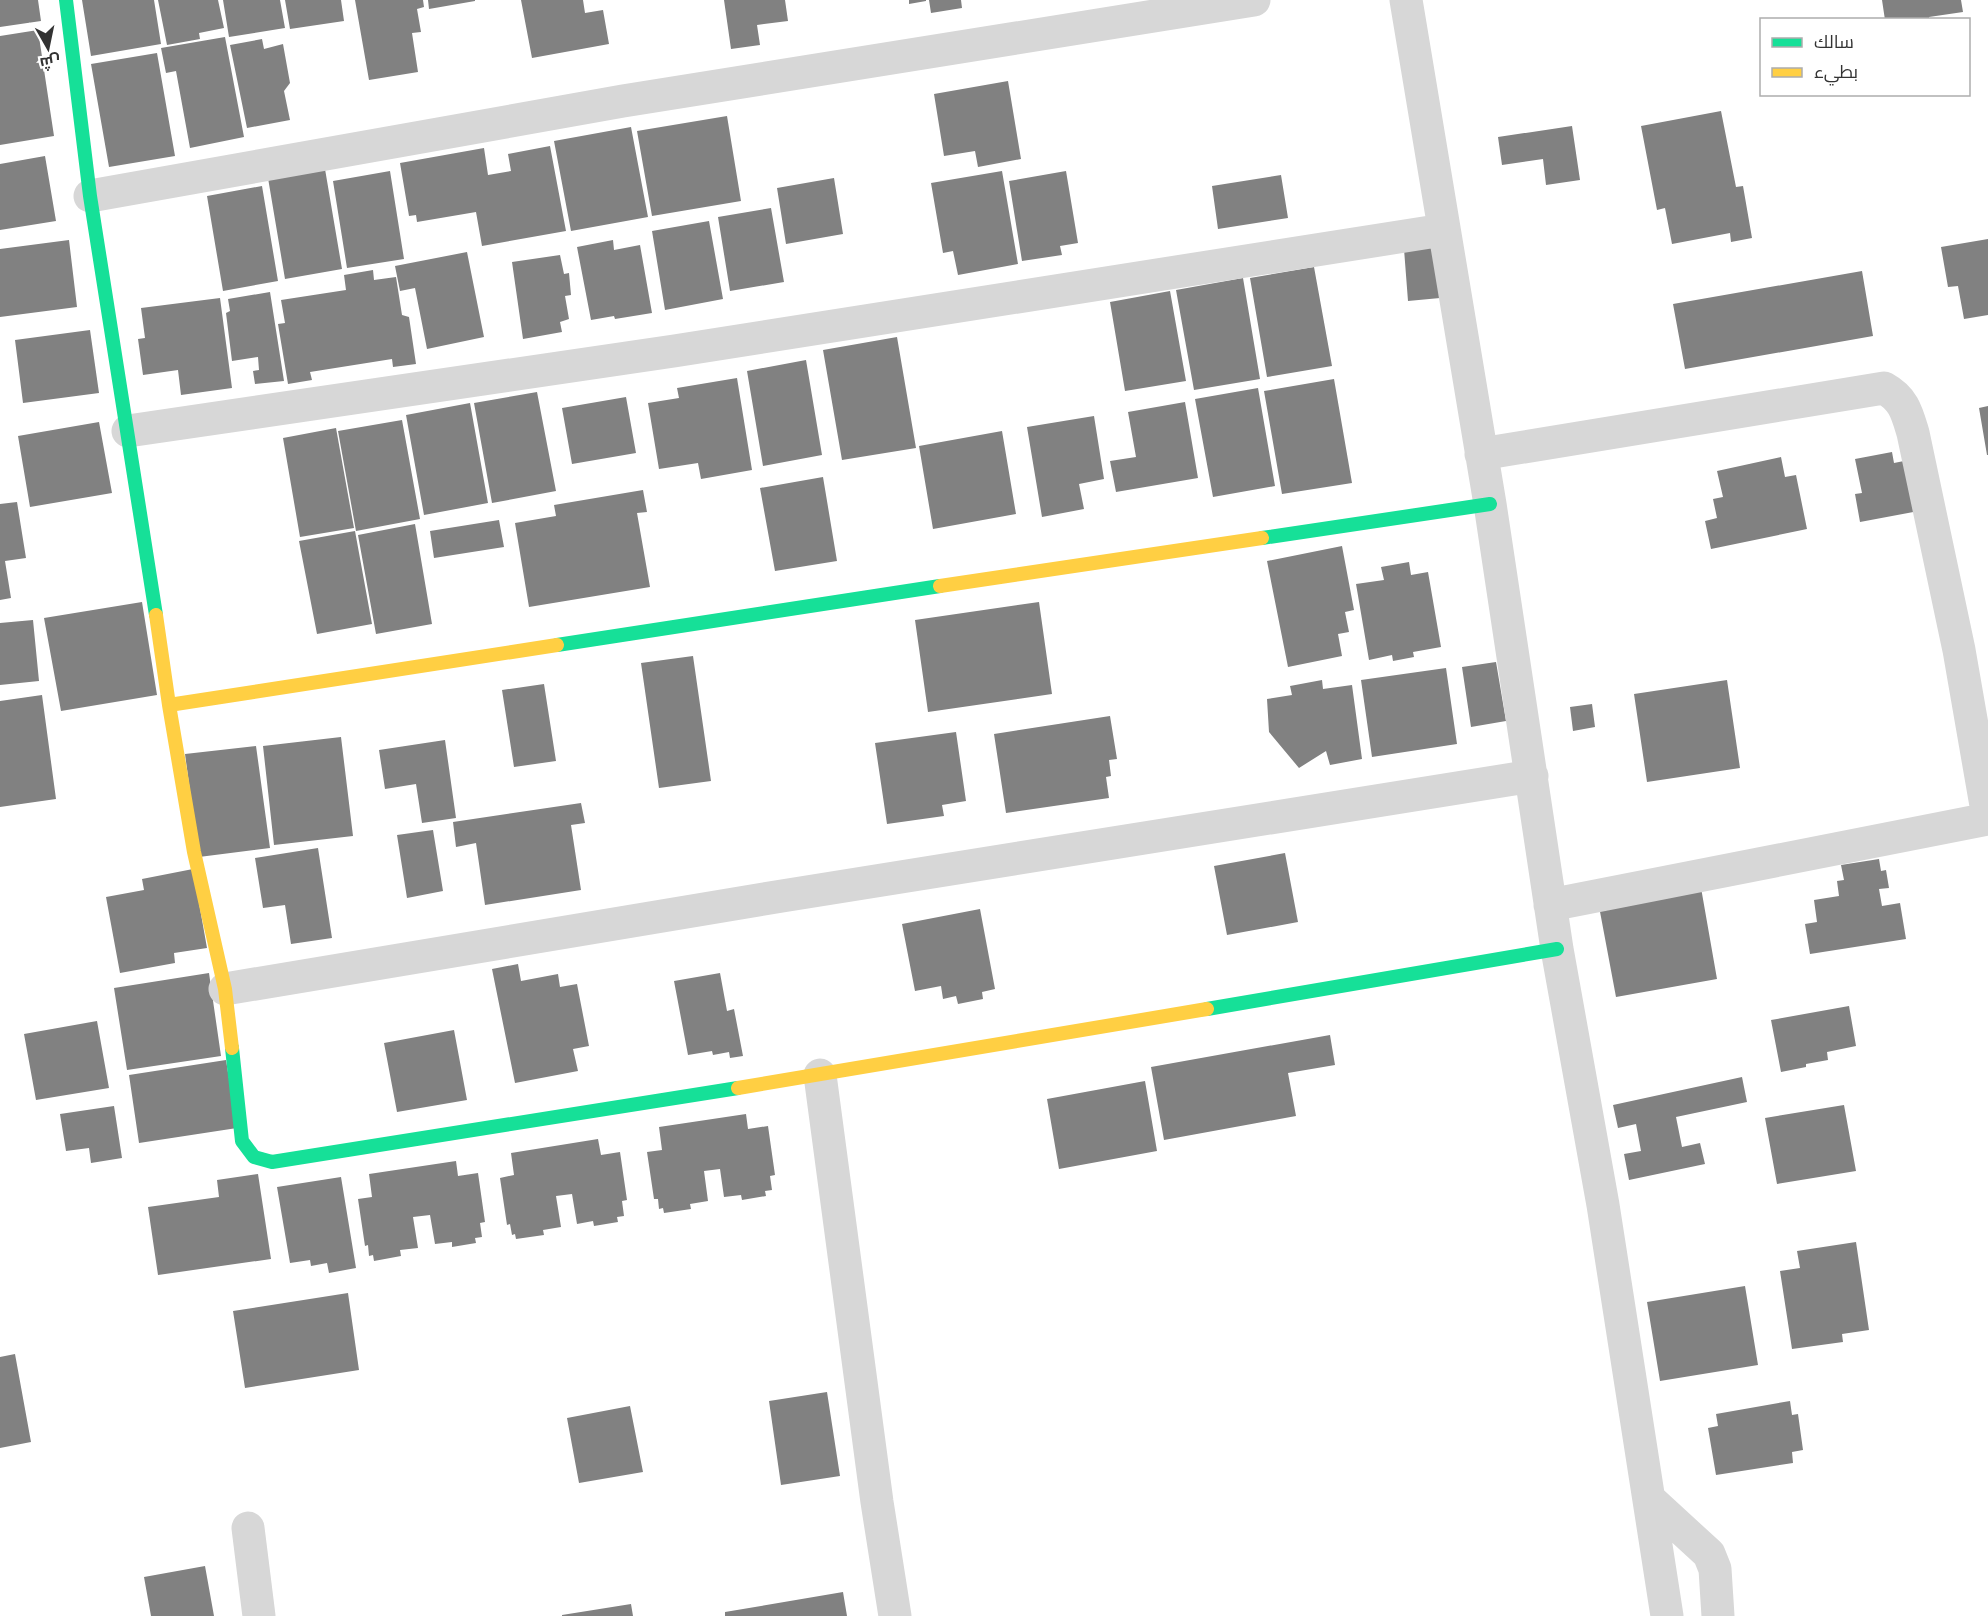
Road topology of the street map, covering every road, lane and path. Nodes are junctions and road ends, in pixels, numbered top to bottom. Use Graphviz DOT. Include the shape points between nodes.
graph roads {
  1 [pos="66,0"];
  2 [pos="1254,0"];
  3 [pos="1406,0"];
  4 [pos="90,196"];
  5 [pos="1443,230"];
  6 [pos="128,431"];
  7 [pos="1481,454"];
  8 [pos="1490,504"];
  9 [pos="169,705"];
  10 [pos="1532,776"];
  11 [pos="1988,818"];
  12 [pos="1550,904"];
  13 [pos="1557,949"];
  14 [pos="225,989"];
  15 [pos="820,1075"];
  16 [pos="1649,1499"];
  17 [pos="248,1528"];
  18 [pos="259,1616"];
  19 [pos="895,1616"];
  20 [pos="1667,1616"];
  21 [pos="1718,1616"];
  1 -- 4 [label="street"];
  2 -- 4 [label="street" via="623,101"];
  3 -- 5 [label="street"];
  4 -- 6 [label="street"];
  5 -- 6 [label="street" via="686,349"];
  5 -- 7 [label="street"];
  6 -- 9 [label="street"];
  7 -- 8 [label="street"];
  7 -- 11 [label="street" via="1884,388 1896,395 1916,445 1959,650"];
  8 -- 9 [label="street"];
  8 -- 10 [label="street"];
  9 -- 14 [label="street" via="194,852"];
  10 -- 12 [label="street"];
  10 -- 14 [label="street"];
  11 -- 12 [label="street"];
  12 -- 13 [label="street"];
  13 -- 15 [label="street"];
  13 -- 16 [label="street" via="1603,1205"];
  14 -- 15 [label="street" via="242,1141 257,1160 272,1162"];
  15 -- 19 [label="street"];
  16 -- 20 [label="street"];
  16 -- 21 [label="street" via="1709,1554 1715,1569"];
  17 -- 18 [label="street"];
}
